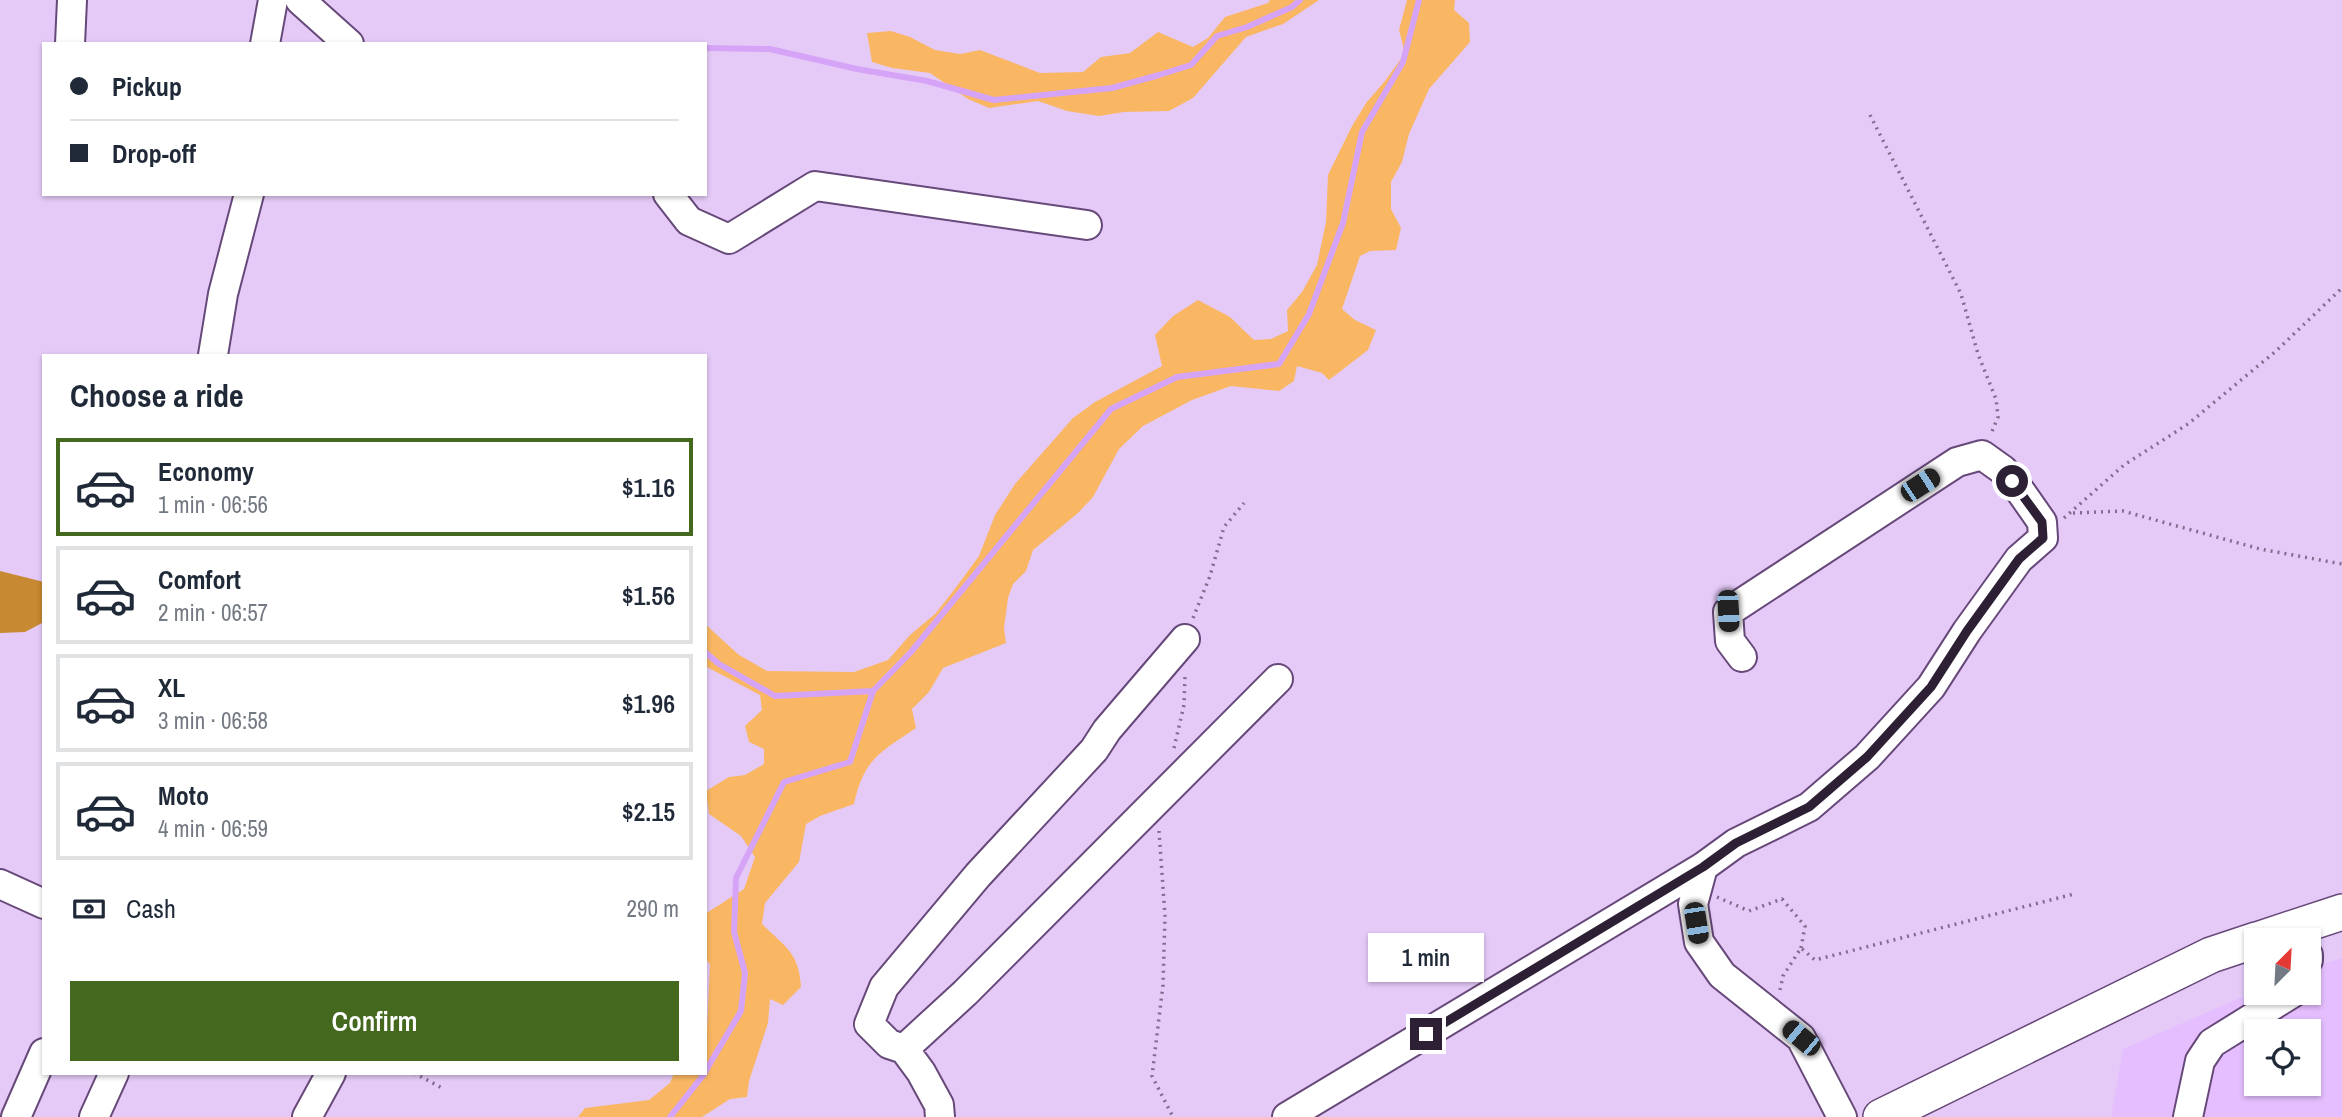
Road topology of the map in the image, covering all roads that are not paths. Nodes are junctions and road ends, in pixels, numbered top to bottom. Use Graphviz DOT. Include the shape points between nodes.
graph roads {
  1 [pos="72,0"];
  2 [pos="272,0"];
  3 [pos="300,0"];
  4 [pos="70,42"];
  5 [pos="265,42"];
  6 [pos="347,42"];
  7 [pos="248,196"];
  8 [pos="670,196"];
  9 [pos="1087,225"];
  10 [pos="213,354"];
  11 [pos="1185,639"];
  12 [pos="1742,657"];
  13 [pos="1278,679"];
  14 [pos="1701,876"];
  15 [pos="0,884"];
  16 [pos="42,903"];
  17 [pos="2342,912"];
  18 [pos="2321,931"];
  19 [pos="2244,944"];
  20 [pos="2273,1005"];
  21 [pos="904,1049"];
  22 [pos="42,1058"];
  23 [pos="113,1075"];
  24 [pos="330,1075"];
  25 [pos="16,1117"];
  26 [pos="94,1117"];
  27 [pos="306,1117"];
  28 [pos="940,1117"];
  29 [pos="1287,1117"];
  30 [pos="1842,1117"];
  31 [pos="1881,1117"];
  32 [pos="2188,1117"];
  1 -- 4 [label="street"];
  2 -- 5 [label="street"];
  3 -- 6 [label="street"];
  7 -- 10 [label="street"];
  8 -- 9 [label="street" via="689,222 729,239 815,186"];
  11 -- 21 [label="street" via="1094,750 884,987 869,1024 889,1044"];
  12 -- 14 [label="street" via="1730,641 1728,611 1957,462 1982,455 2003,470 2042,522 2043,538 2019,559 1931,687 1867,757 1809,807 1736,843"];
  13 -- 21 [label="street"];
  14 -- 29 [label="street"];
  14 -- 30 [label="street" via="1693,904 1699,942 1722,975 1801,1038"];
  15 -- 16 [label="street"];
  17 -- 18 [label="main road"];
  19 -- 31 [label="main road" via="2211,955"];
  20 -- 32 [label="street" via="2212,1043 2200,1061"];
  21 -- 28 [label="street" via="939,1105"];
  22 -- 25 [label="street"];
  23 -- 26 [label="street"];
  24 -- 27 [label="street"];
}
